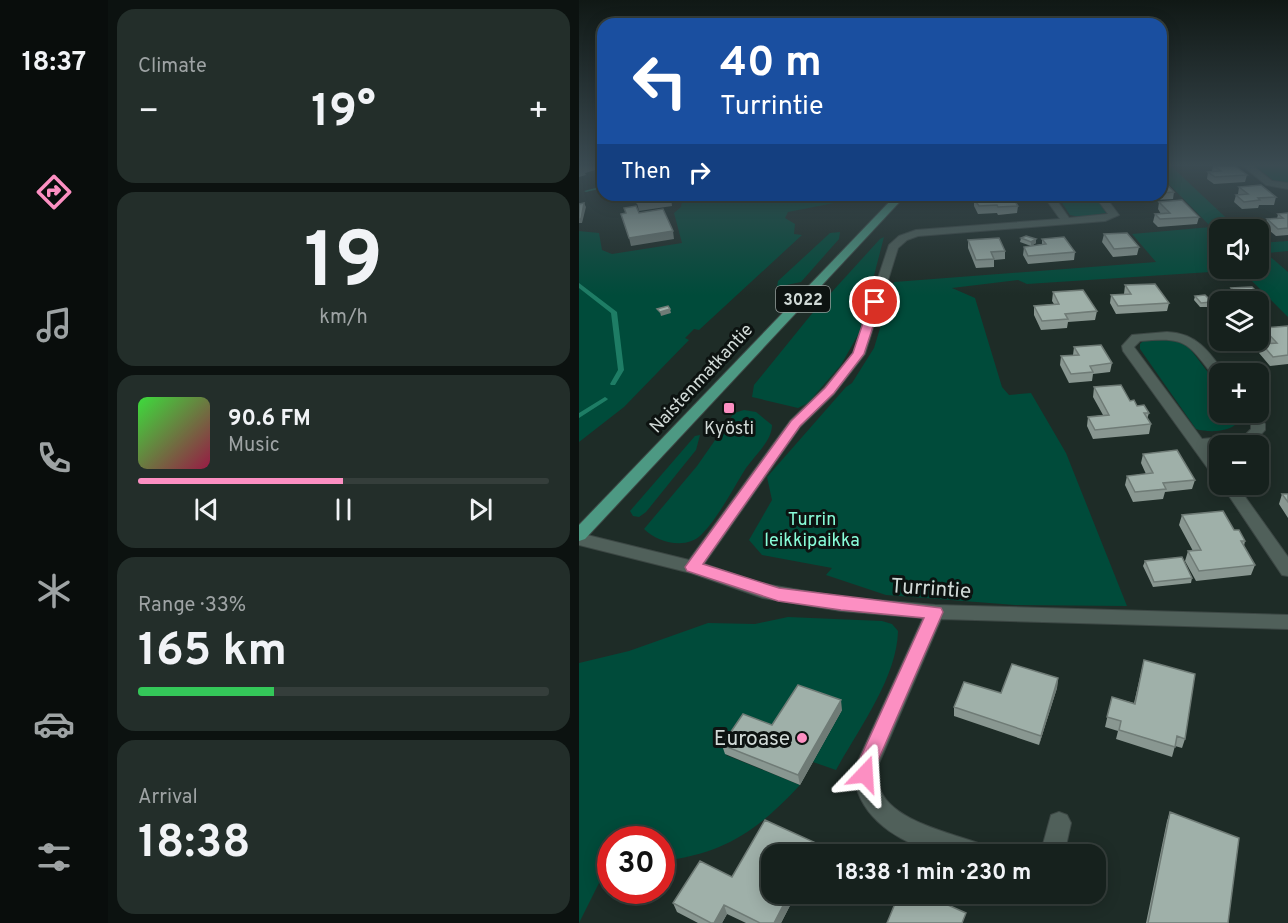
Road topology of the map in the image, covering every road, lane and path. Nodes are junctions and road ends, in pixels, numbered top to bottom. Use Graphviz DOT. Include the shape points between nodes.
graph roads {
  1 [pos="888,209"];
  2 [pos="1058,209"];
  3 [pos="1110,209"];
  4 [pos="1066,221"];
  5 [pos="1210,363"];
  6 [pos="1257,423"];
  7 [pos="1199,444"];
  8 [pos="1209,458"];
  9 [pos="1236,495"];
  10 [pos="579,537"];
  11 [pos="693,567"];
  12 [pos="1288,570"];
  13 [pos="935,612"];
  14 [pos="1288,622"];
  15 [pos="1059,823"];
  16 [pos="950,844"];
  17 [pos="1054,844"];
  1 -- 10 [label="main road, Naistenmatkantie / 3022"];
  2 -- 4 [label="street"];
  3 -- 4 [label="street" via="1114,215"];
  4 -- 11 [label="street" via="916,232 893,247 859,354 795,424"];
  5 -- 7 [label="street" via="1193,341 1180,336 1136,338 1128,345"];
  6 -- 7 [label="street" via="1258,430 1249,439"];
  7 -- 8 [label="street"];
  9 -- 12 [label="street"];
  10 -- 11 [label="street, Turrintie"];
  11 -- 13 [label="street, Turrintie" via="778,595"];
  13 -- 14 [label="street, Turrintie"];
  13 -- 16 [label="street" via="865,774 869,795 889,818"];
  15 -- 17 [label="street"];
}
